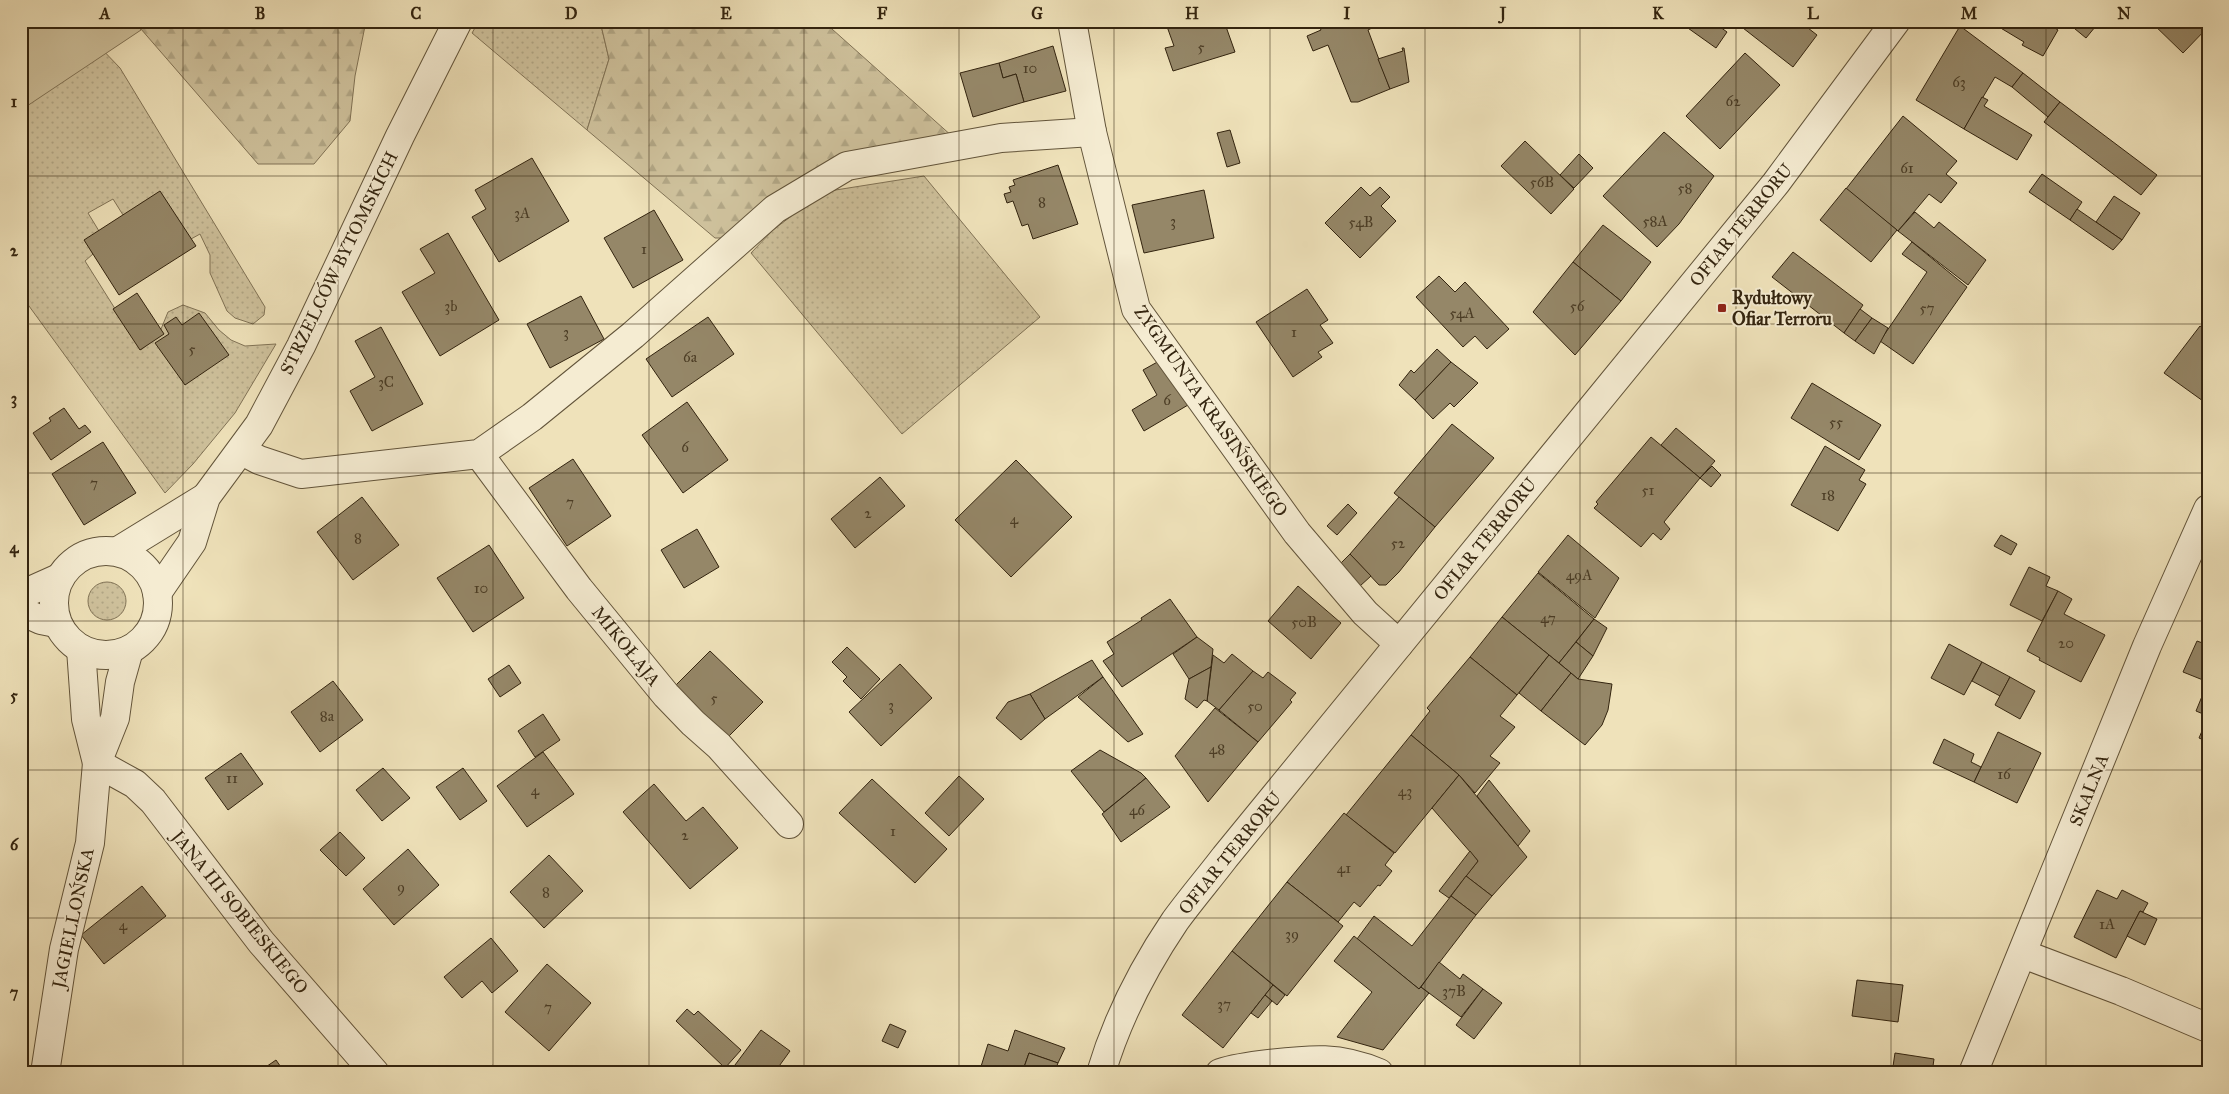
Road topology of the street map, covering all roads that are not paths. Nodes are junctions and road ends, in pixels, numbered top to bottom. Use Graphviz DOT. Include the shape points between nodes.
graph roads {
  1 [pos="458,21"];
  2 [pos="1072,21"];
  3 [pos="1896,21"];
  4 [pos="1092,132"];
  5 [pos="242,451"];
  6 [pos="479,454"];
  7 [pos="206,497"];
  8 [pos="2208,510"];
  9 [pos="118,551"];
  10 [pos="59,578"];
  11 [pos="157,593"];
  12 [pos="21,595"];
  13 [pos="21,610"];
  14 [pos="56,623"];
  15 [pos="1399,644"];
  16 [pos="81,649"];
  17 [pos="129,650"];
  18 [pos="97,763"];
  19 [pos="789,824"];
  20 [pos="2023,954"];
  21 [pos="2208,1028"];
  22 [pos="1105,1071"];
  23 [pos="45,1073"];
  24 [pos="375,1073"];
  25 [pos="1220,1073"];
  26 [pos="1379,1073"];
  27 [pos="1973,1073"];
  1 -- 5 [label="street, STRZELCÓW BYTOMSKICH" via="301,346"];
  2 -- 4 [label="street, ZYGMUNTA KRASIŃSKIEGO"];
  3 -- 15 [label="street, OFIAR TERRORU" via="1776,183"];
  4 -- 6 [label="street" via="1001,138 846,166 774,208 633,335 532,417"];
  4 -- 15 [label="street, ZYGMUNTA KRASIŃSKIEGO" via="1136,309 1297,533 1365,613"];
  5 -- 6 [label="street" via="301,474"];
  5 -- 7 [label="street, STRZELCÓW BYTOMSKICH"];
  6 -- 19 [label="street, MIKOŁAJA" via="579,589 666,695 719,746"];
  7 -- 9 [label="street"];
  7 -- 11 [label="street" via="192,542"];
  8 -- 20 [label="street, SKALNA" via="2147,646"];
  9 -- 10 [label="street" via="91,552 67,567"];
  9 -- 11 [label="street" via="143,567"];
  10 -- 12 [label="street"];
  10 -- 14 [label="street" via="54,595"];
  11 -- 17 [label="street" via="156,619 150,631"];
  13 -- 14 [label="street"];
  14 -- 16 [label="street"];
  15 -- 22 [label="street, OFIAR TERRORU" via="1176,921 1140,978 1123,1014"];
  16 -- 17 [label="street" via="104,655"];
  16 -- 18 [label="street" via="86,719"];
  17 -- 18 [label="street" via="115,718"];
  18 -- 23 [label="street, JAGIELLOŃSKA" via="90,843 64,950"];
  18 -- 24 [label="street, JANA III SOBIESKIEGO" via="135,784 153,801 262,942"];
  20 -- 21 [label="street"];
  20 -- 27 [label="street, SKALNA"];
  25 -- 26 [label="street" via="1235,1068 1317,1058 1362,1066"];
}
